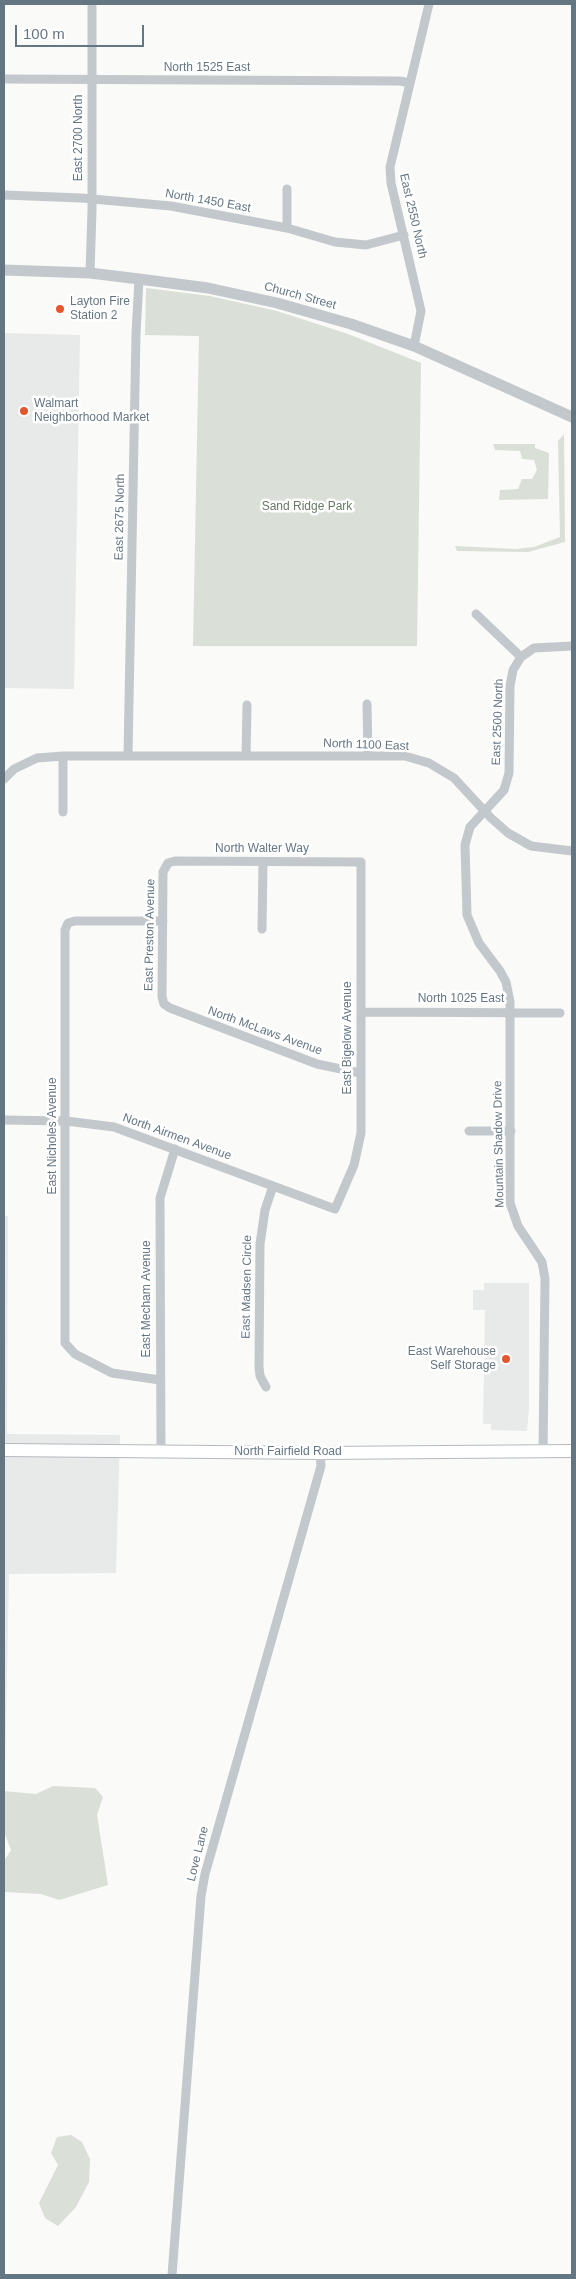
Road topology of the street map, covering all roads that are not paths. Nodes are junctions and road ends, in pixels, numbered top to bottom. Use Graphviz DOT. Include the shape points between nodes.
graph roads {
  1 [pos="92,4"];
  2 [pos="429,4"];
  3 [pos="4,79"];
  4 [pos="91,79"];
  5 [pos="410,83"];
  6 [pos="287,189"];
  7 [pos="4,195"];
  8 [pos="92,198"];
  9 [pos="286,228"];
  10 [pos="404,235"];
  11 [pos="4,270"];
  12 [pos="90,273"];
  13 [pos="139,279"];
  14 [pos="414,346"];
  15 [pos="571,415"];
  16 [pos="476,614"];
  17 [pos="572,646"];
  18 [pos="521,657"];
  19 [pos="367,704"];
  20 [pos="247,705"];
  21 [pos="63,756"];
  22 [pos="128,756"];
  23 [pos="246,756"];
  24 [pos="368,756"];
  25 [pos="4,779"];
  26 [pos="484,811"];
  27 [pos="63,812"];
  28 [pos="572,851"];
  29 [pos="263,862"];
  30 [pos="361,862"];
  31 [pos="164,866"];
  32 [pos="466,898"];
  33 [pos="162,920"];
  34 [pos="262,929"];
  35 [pos="164,1004"];
  36 [pos="362,1012"];
  37 [pos="511,1012"];
  38 [pos="560,1013"];
  39 [pos="360,1073"];
  40 [pos="4,1120"];
  41 [pos="66,1121"];
  42 [pos="469,1131"];
  43 [pos="511,1131"];
  44 [pos="175,1149"];
  45 [pos="273,1186"];
  46 [pos="335,1209"];
  47 [pos="160,1380"];
  48 [pos="266,1387"];
  49 [pos="4,1450"];
  50 [pos="161,1452"];
  51 [pos="572,1452"];
  52 [pos="320,1453"];
  53 [pos="544,1453"];
  54 [pos="172,2275"];
  1 -- 4 [label="street, East 2700 North"];
  2 -- 5 [label="street, East 2550 North"];
  3 -- 4 [label="street, North 1525 East"];
  4 -- 5 [label="street, North 1525 East"];
  4 -- 8 [label="street, East 2700 North"];
  5 -- 10 [label="street, East 2550 North" via="390,167"];
  6 -- 9 [label="street"];
  7 -- 8 [label="street, North 1450 East"];
  8 -- 9 [label="street, North 1450 East" via="171,206"];
  8 -- 12 [label="street, East 2700 North"];
  9 -- 10 [label="street, North 1450 East" via="335,242 366,245"];
  10 -- 14 [label="street, East 2550 North" via="422,310"];
  11 -- 12 [label="street, Church Street"];
  12 -- 13 [label="street, Church Street"];
  13 -- 14 [label="street, Church Street" via="208,288 277,303"];
  13 -- 22 [label="street, East 2675 North"];
  14 -- 15 [label="street, Church Street"];
  16 -- 18 [label="street"];
  17 -- 18 [label="street" via="534,648"];
  18 -- 26 [label="street, East 2500 North" via="512,670 510,686 509,773 504,790"];
  19 -- 24 [label="street"];
  20 -- 23 [label="street"];
  21 -- 22 [label="street, North 1100 East"];
  21 -- 25 [label="street, North 1100 East" via="37,758 14,769"];
  21 -- 27 [label="street"];
  22 -- 23 [label="street, North 1100 East"];
  23 -- 24 [label="street, North 1100 East"];
  24 -- 26 [label="street, North 1100 East" via="405,756 429,763 454,778"];
  26 -- 28 [label="street, North 1100 East" via="508,833 531,846"];
  26 -- 32 [label="street, East 2500 North" via="467,835"];
  29 -- 30 [label="street, North Walter Way"];
  29 -- 31 [label="street, North Walter Way" via="175,861"];
  29 -- 34 [label="street"];
  30 -- 36 [label="street, East Bigelow Avenue"];
  31 -- 33 [label="street, East Preston Avenue"];
  32 -- 37 [label="street, Mountain Shadow Drive" via="472,929 506,982"];
  33 -- 35 [label="street, East Preston Avenue"];
  33 -- 41 [label="street, East Nicholes Avenue" via="68,923 65,930"];
  35 -- 39 [label="street, North McLaws Avenue" via="310,1061"];
  36 -- 37 [label="street, North 1025 East"];
  36 -- 39 [label="street, East Bigelow Avenue"];
  37 -- 38 [label="street, North 1025 East"];
  37 -- 43 [label="street, Mountain Shadow Drive"];
  39 -- 46 [label="street, East Bigelow Avenue" via="358,1154"];
  40 -- 41 [label="street, North Airmen Avenue"];
  41 -- 44 [label="street, North Airmen Avenue" via="114,1127"];
  41 -- 47 [label="street, East Nicholes Avenue" via="65,1343 68,1349 112,1373"];
  42 -- 43 [label="street"];
  43 -- 53 [label="street, Mountain Shadow Drive" via="512,1214 542,1262 545,1279"];
  44 -- 45 [label="street, North Airmen Avenue"];
  44 -- 47 [label="street, East Mecham Avenue" via="160,1198"];
  45 -- 46 [label="street, North Airmen Avenue"];
  45 -- 48 [label="street, East Madsen Circle" via="264,1210 260,1244 259,1367"];
  47 -- 50 [label="street, East Mecham Avenue"];
  49 -- 50 [label="main road, North Fairfield Road"];
  50 -- 52 [label="main road, North Fairfield Road"];
  51 -- 53 [label="main road, North Fairfield Road"];
  52 -- 53 [label="main road, North Fairfield Road"];
  52 -- 54 [label="street, Love Lane" via="321,1466 201,1896"];
}
